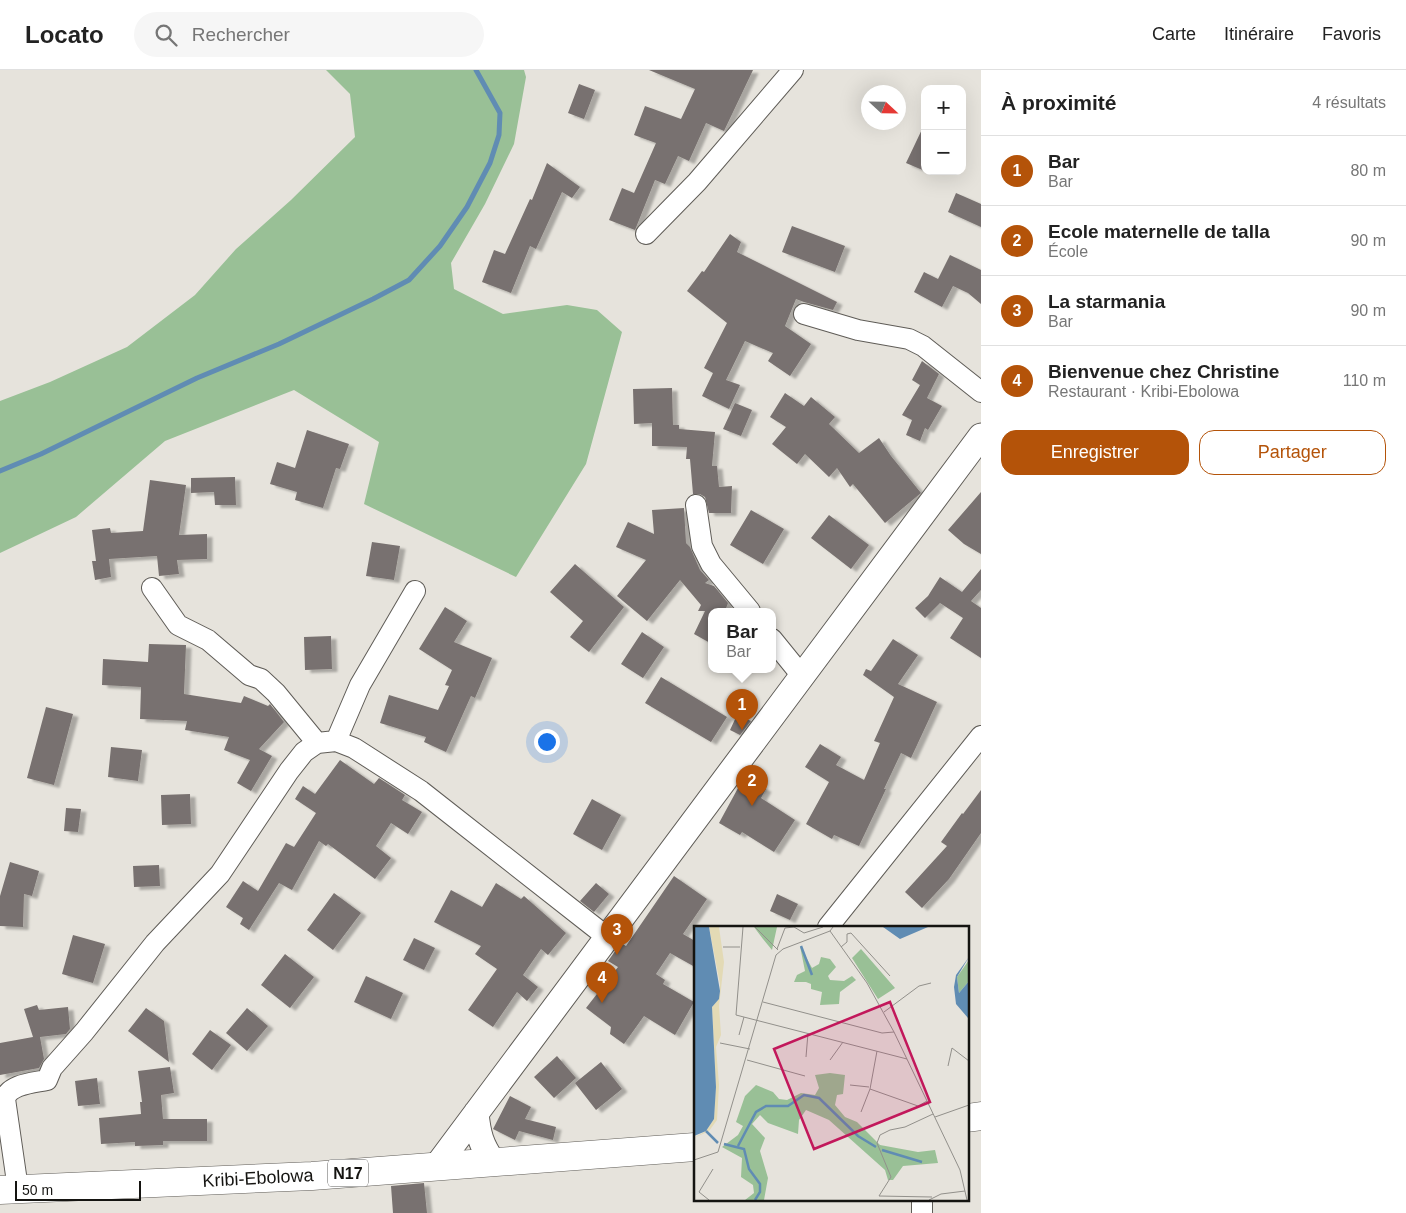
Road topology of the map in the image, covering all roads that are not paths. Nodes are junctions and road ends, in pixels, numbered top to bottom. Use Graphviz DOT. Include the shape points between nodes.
graph roads {
  1 [pos="792,70"];
  2 [pos="646,234"];
  3 [pos="804,314"];
  4 [pos="981,392"];
  5 [pos="981,436"];
  6 [pos="696,505"];
  7 [pos="152,588"];
  8 [pos="415,591"];
  9 [pos="748,608"];
  10 [pos="776,644"];
  11 [pos="802,676"];
  12 [pos="981,736"];
  13 [pos="326,742"];
  14 [pos="829,926"];
  15 [pos="607,938"];
  16 [pos="476,1113"];
  17 [pos="981,1116"];
  18 [pos="968,1118"];
  19 [pos="694,1147"];
  20 [pos="493,1162"];
  21 [pos="436,1167"];
  22 [pos="9,1190"];
  23 [pos="922,1200"];
  24 [pos="922,1213"];
  1 -- 2 [label="street" via="697,182"];
  3 -- 4 [label="street" via="858,330 909,339 923,346"];
  5 -- 11 [label="street"];
  6 -- 9 [label="street" via="702,546 711,564"];
  7 -- 13 [label="street" via="178,625 208,640 249,676 261,678"];
  8 -- 13 [label="street"];
  10 -- 11 [label="street"];
  11 -- 15 [label="street"];
  12 -- 14 [label="street"];
  13 -- 15 [label="street" via="354,748 421,791"];
  13 -- 22 [label="street" via="304,752 220,874 155,943 52,1068 47,1080 7,1093"];
  15 -- 16 [label="street"];
  16 -- 20 [label="street" via="478,1134"];
  16 -- 21 [label="street"];
  17 -- 18 [label="highway"];
  19 -- 20 [label="highway, Kribi-Ebolowa / N17"];
  20 -- 21 [label="highway, Kribi-Ebolowa / N17"];
  21 -- 22 [label="highway, Kribi-Ebolowa / N17"];
  23 -- 24 [label="street"];
}
